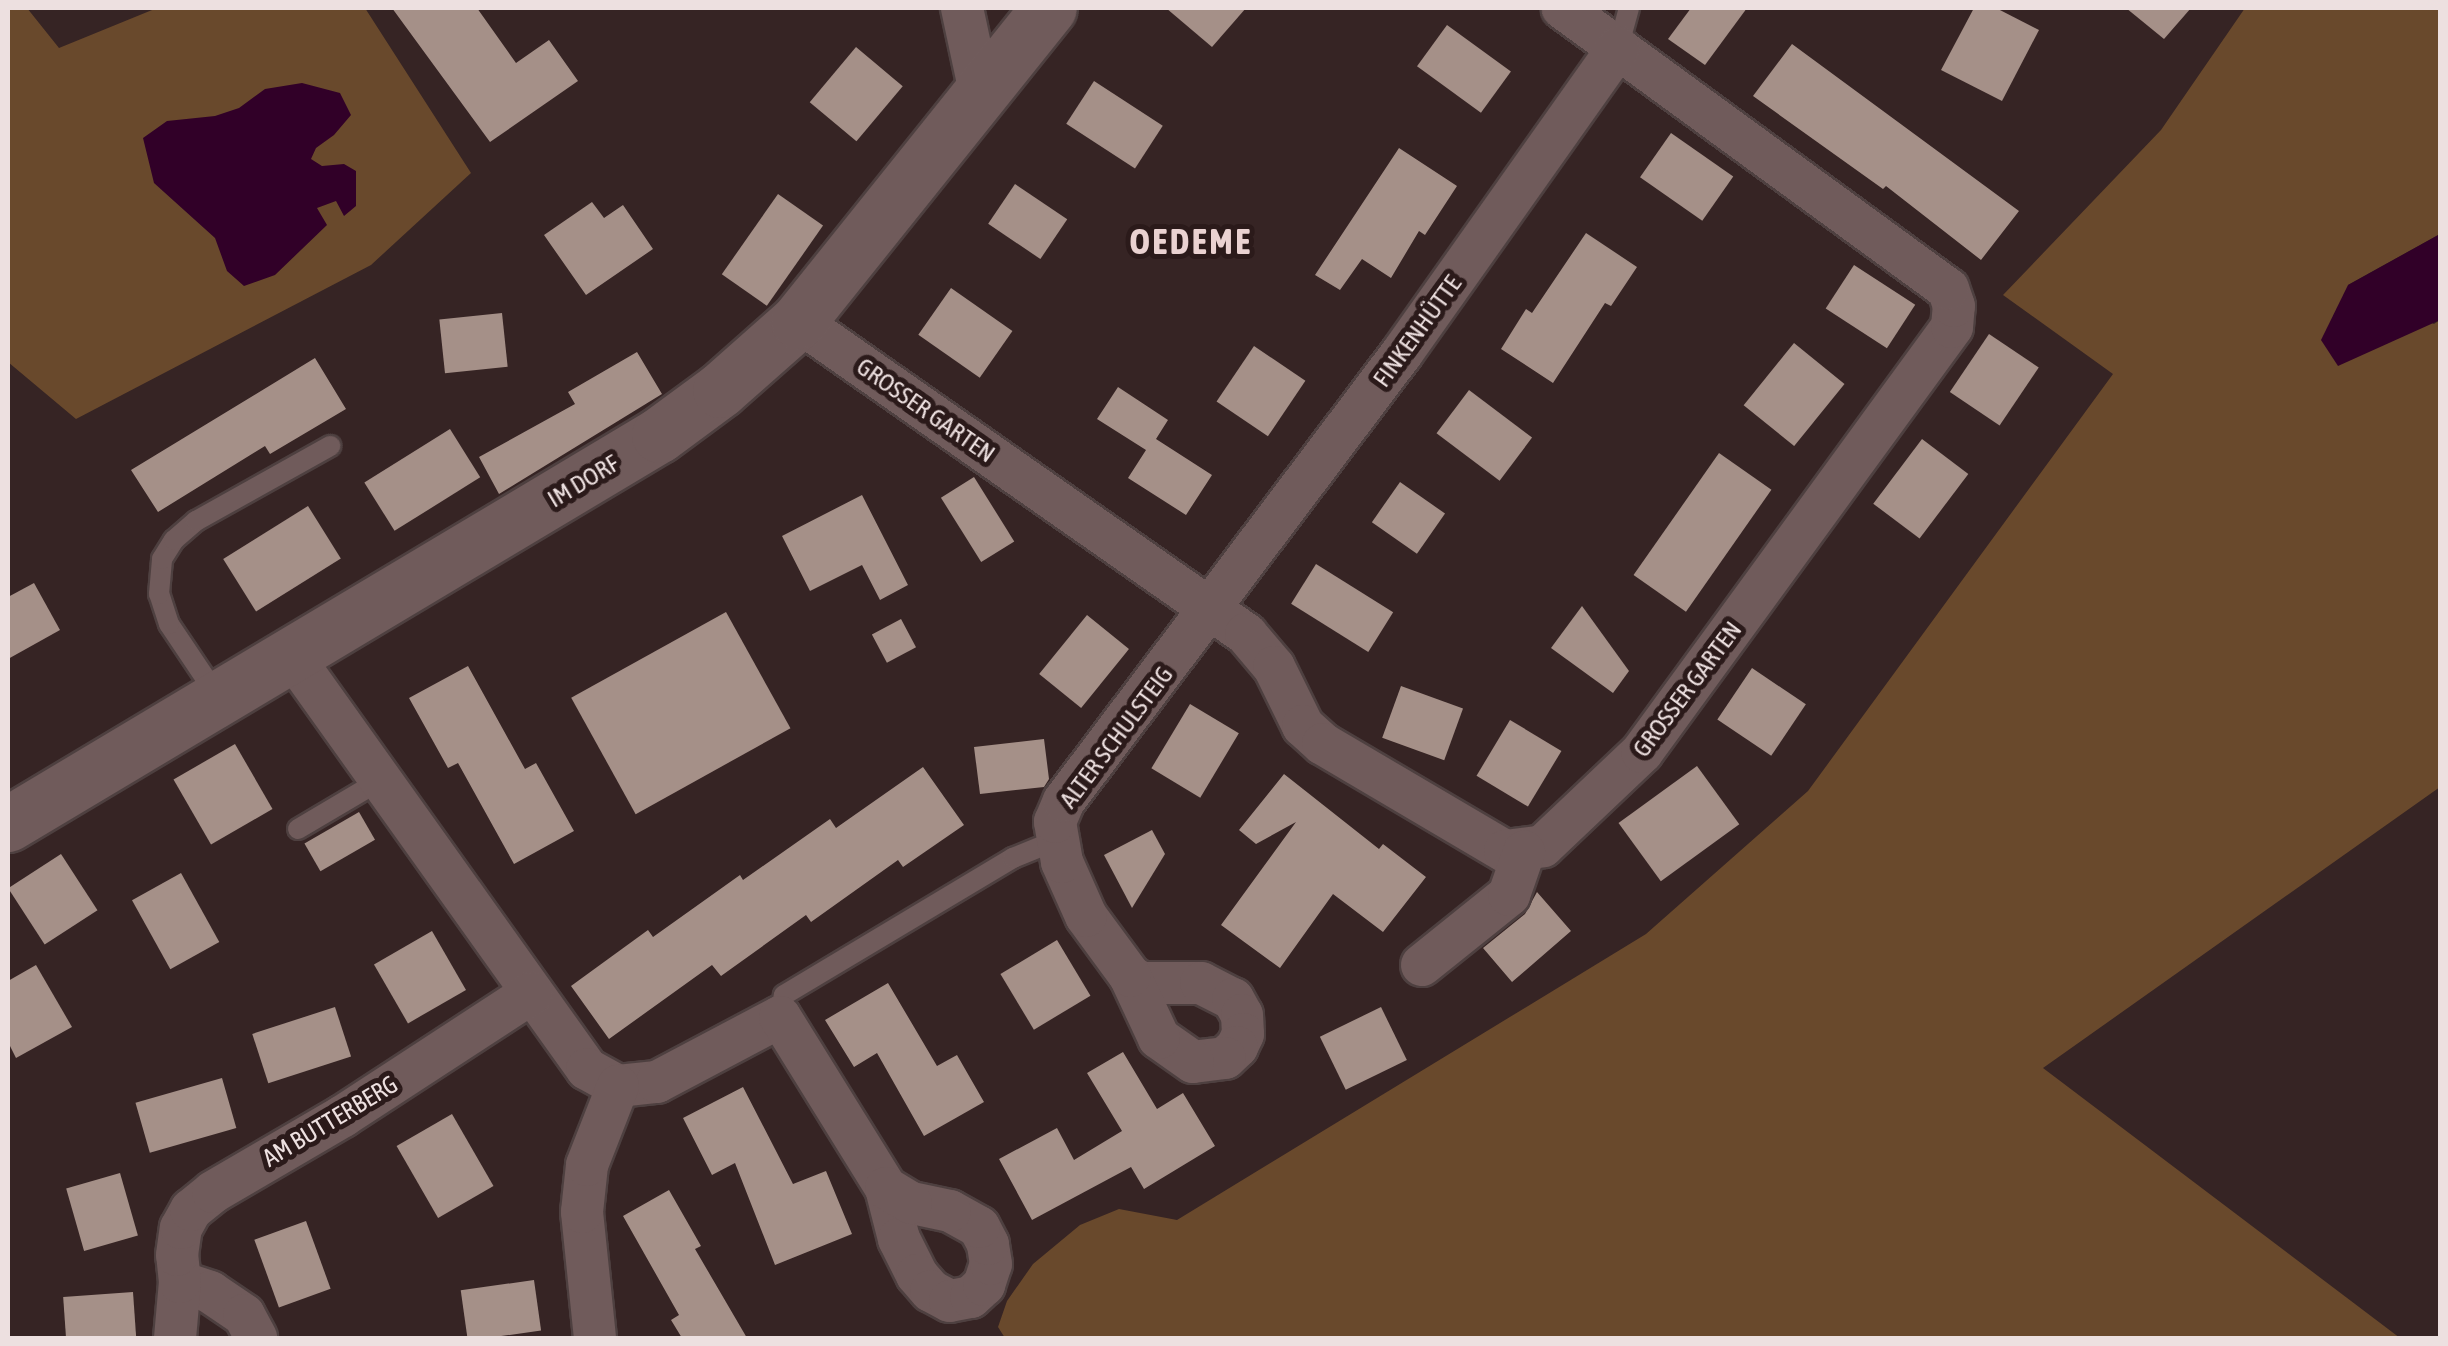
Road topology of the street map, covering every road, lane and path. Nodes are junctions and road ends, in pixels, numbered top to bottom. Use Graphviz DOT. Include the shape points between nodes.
graph roads {
  1 [pos="962,8"];
  2 [pos="1049,8"];
  3 [pos="1562,8"];
  4 [pos="1629,8"];
  5 [pos="1618,48"];
  6 [pos="980,92"];
  7 [pos="798,321"];
  8 [pos="330,446"];
  9 [pos="1211,609"];
  10 [pos="293,657"];
  11 [pos="220,700"];
  12 [pos="381,780"];
  13 [pos="8,824"];
  14 [pos="298,829"];
  15 [pos="1057,840"];
  16 [pos="1524,852"];
  17 [pos="1422,965"];
  18 [pos="1130,976"];
  19 [pos="532,994"];
  20 [pos="780,1018"];
  21 [pos="618,1086"];
  22 [pos="886,1188"];
  23 [pos="180,1282"];
  24 [pos="600,1335"];
  25 [pos="174,1338"];
  26 [pos="256,1338"];
  1 -- 6 [label="street"];
  2 -- 6 [label="street, IM DORF"];
  3 -- 5 [label="street, GROSSER GARTEN"];
  4 -- 5 [label="lane"];
  5 -- 9 [label="street, FINKENHÜTTE"];
  5 -- 16 [label="street, GROSSER GARTEN" via="1948,289 1952,327 1642,752 1543,846"];
  6 -- 7 [label="street, IM DORF"];
  7 -- 9 [label="street, GROSSER GARTEN"];
  7 -- 10 [label="street, IM DORF" via="659,435"];
  8 -- 11 [label="lane" via="196,521 162,559 158,594 169,624"];
  9 -- 15 [label="street, ALTER SCHULSTEIG" via="1064,801 1055,822"];
  9 -- 16 [label="street, GROSSER GARTEN" via="1246,634 1274,667 1304,726 1323,744 1504,851"];
  10 -- 11 [label="street, IM DORF"];
  10 -- 12 [label="street"];
  11 -- 13 [label="street, IM DORF"];
  12 -- 14 [label="lane"];
  12 -- 19 [label="street"];
  15 -- 18 [label="street, ALTER SCHULSTEIG" via="1086,916"];
  15 -- 20 [label="lane" via="1013,858 784,996"];
  16 -- 17 [label="street" via="1509,896"];
  19 -- 21 [label="street" via="587,1068"];
  19 -- 23 [label="street, AM BUTTERBERG" via="213,1192 181,1228"];
  20 -- 21 [label="street" via="658,1082"];
  20 -- 22 [label="street"];
  21 -- 24 [label="street" via="587,1165 582,1212"];
  23 -- 25 [label="street, AM BUTTERBERG"];
  23 -- 26 [label="street" via="244,1314"];
}
